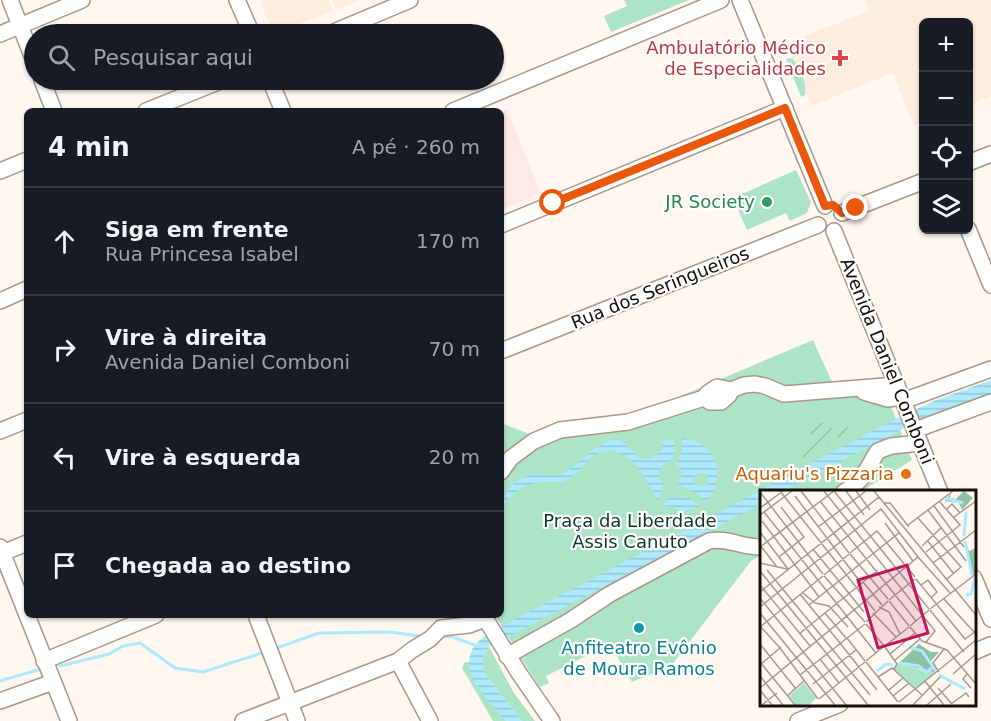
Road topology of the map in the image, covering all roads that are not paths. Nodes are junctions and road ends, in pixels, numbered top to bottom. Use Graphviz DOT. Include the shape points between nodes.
graph roads {
  1 [pos="10,0"];
  2 [pos="82,0"];
  3 [pos="237,0"];
  4 [pos="410,0"];
  5 [pos="721,0"];
  6 [pos="740,0"];
  7 [pos="24,24"];
  8 [pos="25,24"];
  9 [pos="248,24"];
  10 [pos="353,24"];
  11 [pos="20,26"];
  12 [pos="0,34"];
  13 [pos="24,36"];
  14 [pos="46,90"];
  15 [pos="198,90"];
  16 [pos="274,90"];
  17 [pos="504,90"];
  18 [pos="504,90"];
  19 [pos="53,108"];
  20 [pos="153,108"];
  21 [pos="282,108"];
  22 [pos="460,108"];
  23 [pos="785,108"];
  24 [pos="991,154"];
  25 [pos="24,161"];
  26 [pos="973,161"];
  27 [pos="0,171"];
  28 [pos="919,183"];
  29 [pos="825,206"];
  30 [pos="842,213"];
  31 [pos="504,224"];
  32 [pos="818,225"];
  33 [pos="834,231"];
  34 [pos="971,234"];
  35 [pos="991,285"];
  36 [pos="24,290"];
  37 [pos="0,301"];
  38 [pos="504,350"];
  39 [pos="991,369"];
  40 [pos="991,402"];
  41 [pos="908,413"];
  42 [pos="24,421"];
  43 [pos="0,431"];
  44 [pos="504,468"];
  45 [pos="847,490"];
  46 [pos="939,490"];
  47 [pos="24,544"];
  48 [pos="760,547"];
  49 [pos="1,551"];
  50 [pos="976,581"];
  51 [pos="24,610"];
  52 [pos="27,618"];
  53 [pos="149,618"];
  54 [pos="257,618"];
  55 [pos="991,619"];
  56 [pos="490,627"];
  57 [pos="991,643"];
  58 [pos="976,651"];
  59 [pos="507,656"];
  60 [pos="44,661"];
  61 [pos="398,661"];
  62 [pos="53,682"];
  63 [pos="0,701"];
  64 [pos="290,702"];
  65 [pos="837,706"];
  66 [pos="69,721"];
  67 [pos="243,721"];
  68 [pos="297,721"];
  69 [pos="430,721"];
  70 [pos="552,721"];
  71 [pos="798,721"];
  1 -- 11 [label="street"];
  2 -- 8 [label="street"];
  3 -- 9 [label="street"];
  4 -- 10 [label="street"];
  5 -- 17 [label="street"];
  6 -- 23 [label="street"];
  7 -- 11 [label="street"];
  11 -- 12 [label="street"];
  11 -- 13 [label="street"];
  14 -- 19 [label="street"];
  15 -- 20 [label="street"];
  16 -- 21 [label="street"];
  18 -- 22 [label="street"];
  23 -- 29 [label="street"];
  23 -- 31 [label="street"];
  24 -- 26 [label="street"];
  25 -- 27 [label="street"];
  28 -- 30 [label="street"];
  29 -- 30 [label="street" via="833,205"];
  29 -- 32 [label="street" via="818,212"];
  30 -- 33 [label="street" via="843,222"];
  32 -- 33 [label="street" via="825,231"];
  32 -- 38 [label="street, Rua dos Seringueiros"];
  33 -- 41 [label="street, Avenida Daniel Comboni"];
  34 -- 35 [label="street"];
  36 -- 37 [label="street"];
  39 -- 41 [label="street"];
  40 -- 41 [label="street"];
  41 -- 44 [label="street" via="852,389 784,394 755,384 731,390 717,387 705,398 628,422 560,430 534,441"];
  41 -- 45 [label="street" via="891,446 878,451 867,473"];
  41 -- 46 [label="street, Avenida Daniel Comboni"];
  42 -- 43 [label="street"];
  47 -- 49 [label="street"];
  48 -- 59 [label="street" via="719,539 709,541"];
  49 -- 51 [label="street"];
  50 -- 55 [label="street"];
  52 -- 60 [label="street"];
  53 -- 60 [label="street"];
  54 -- 64 [label="street"];
  56 -- 59 [label="street"];
  56 -- 61 [label="street" via="441,628"];
  57 -- 58 [label="street"];
  59 -- 70 [label="street"];
  60 -- 62 [label="street"];
  61 -- 64 [label="street"];
  61 -- 69 [label="street"];
  62 -- 63 [label="street"];
  62 -- 66 [label="street"];
  64 -- 67 [label="street"];
  64 -- 68 [label="street"];
  65 -- 71 [label="street"];
}
